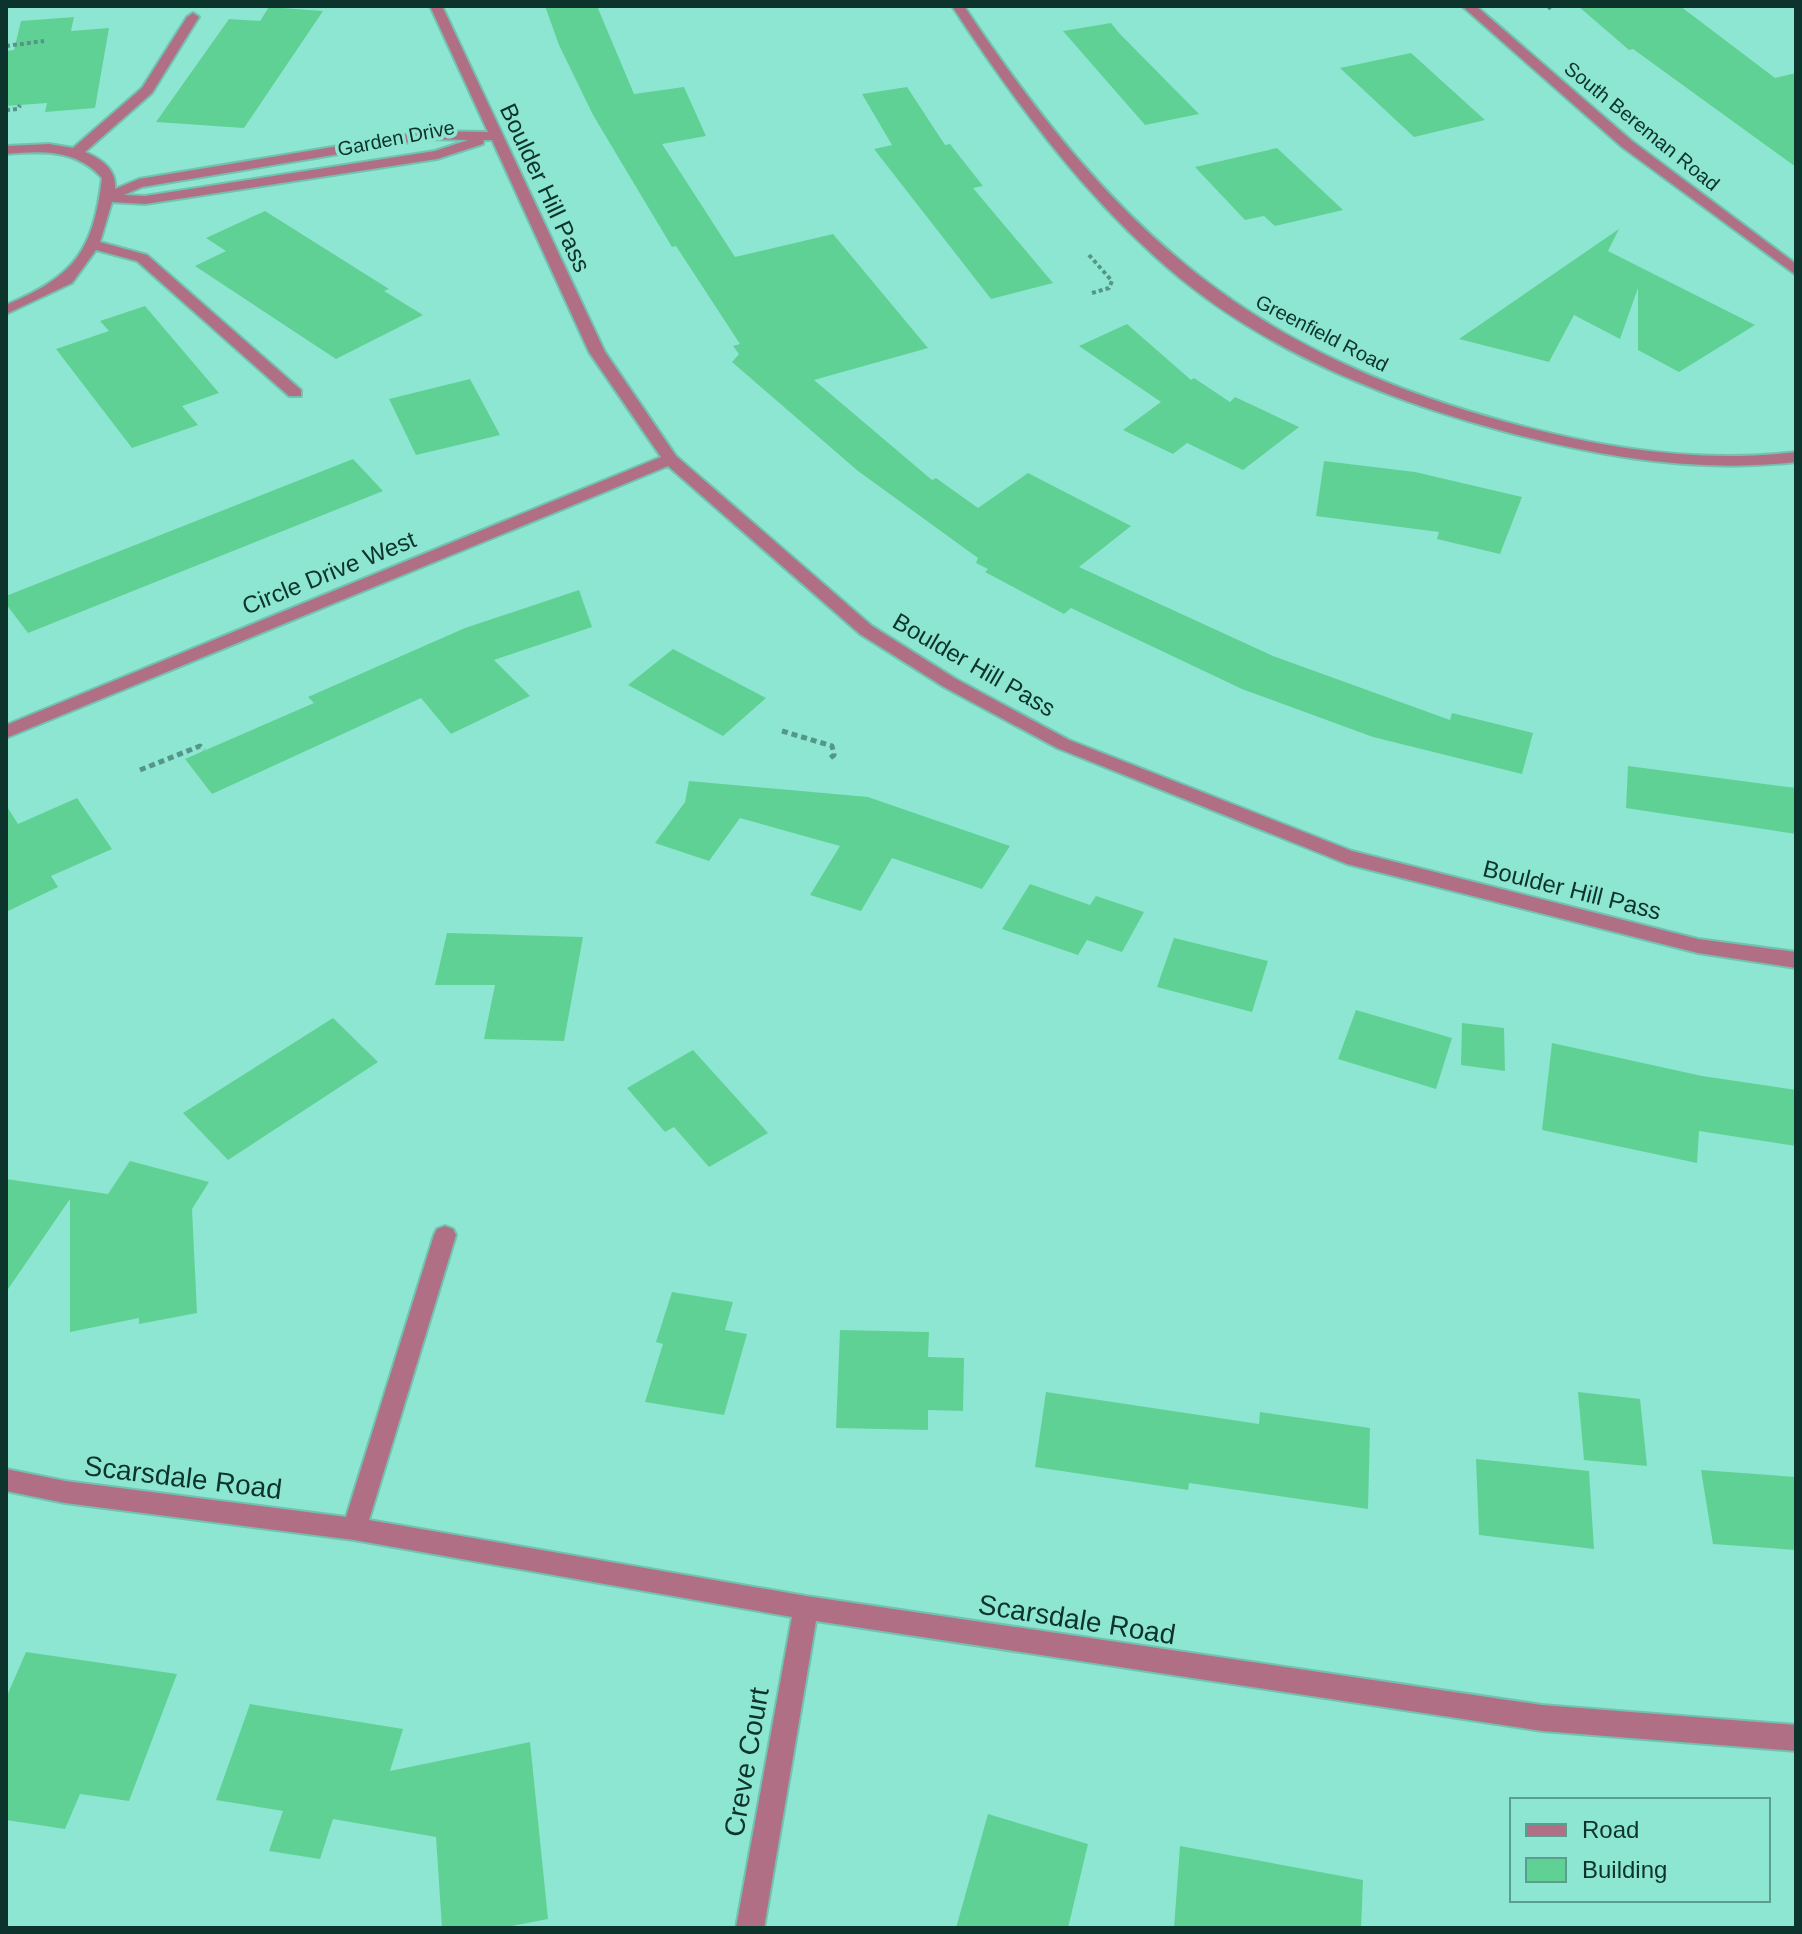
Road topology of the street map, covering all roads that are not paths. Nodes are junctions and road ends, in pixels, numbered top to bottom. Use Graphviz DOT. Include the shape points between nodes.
graph roads {
  1 [pos="436,6"];
  2 [pos="958,6"];
  3 [pos="1468,6"];
  4 [pos="193,17"];
  5 [pos="493,136"];
  6 [pos="6,150"];
  7 [pos="77,152"];
  8 [pos="107,197"];
  9 [pos="91,244"];
  10 [pos="1796,271"];
  11 [pos="6,310"];
  12 [pos="295,393"];
  13 [pos="1796,457"];
  14 [pos="670,459"];
  15 [pos="6,732"];
  16 [pos="1796,960"];
  17 [pos="445,1235"];
  18 [pos="6,1480"];
  19 [pos="354,1529"];
  20 [pos="806,1608"];
  21 [pos="1796,1738"];
  22 [pos="750,1928"];
  1 -- 5 [label="street, Boulder Hill Pass"];
  2 -- 13 [label="street, Greenfield Road" via="1063,153 1188,276 1285,341 1419,401 1563,441 1697,462"];
  3 -- 10 [label="street, South Bereman Road" via="1627,144"];
  4 -- 7 [label="street" via="147,90"];
  5 -- 8 [label="street, Garden Drive" via="437,155 145,200"];
  5 -- 14 [label="street, Boulder Hill Pass" via="597,352"];
  6 -- 7 [label="street" via="43,147"];
  7 -- 8 [label="street" via="98,162 109,177"];
  8 -- 9 [label="street"];
  9 -- 11 [label="street" via="72,275"];
  9 -- 12 [label="street" via="142,258"];
  14 -- 15 [label="street, Circle Drive West"];
  14 -- 16 [label="street, Boulder Hill Pass" via="866,630 1063,744 1347,857 1698,946"];
  17 -- 19 [label="street"];
  18 -- 19 [label="street, Scarsdale Road"];
  19 -- 20 [label="street, Scarsdale Road"];
  20 -- 21 [label="street, Scarsdale Road" via="1542,1718"];
  20 -- 22 [label="street, Creve Court"];
}
